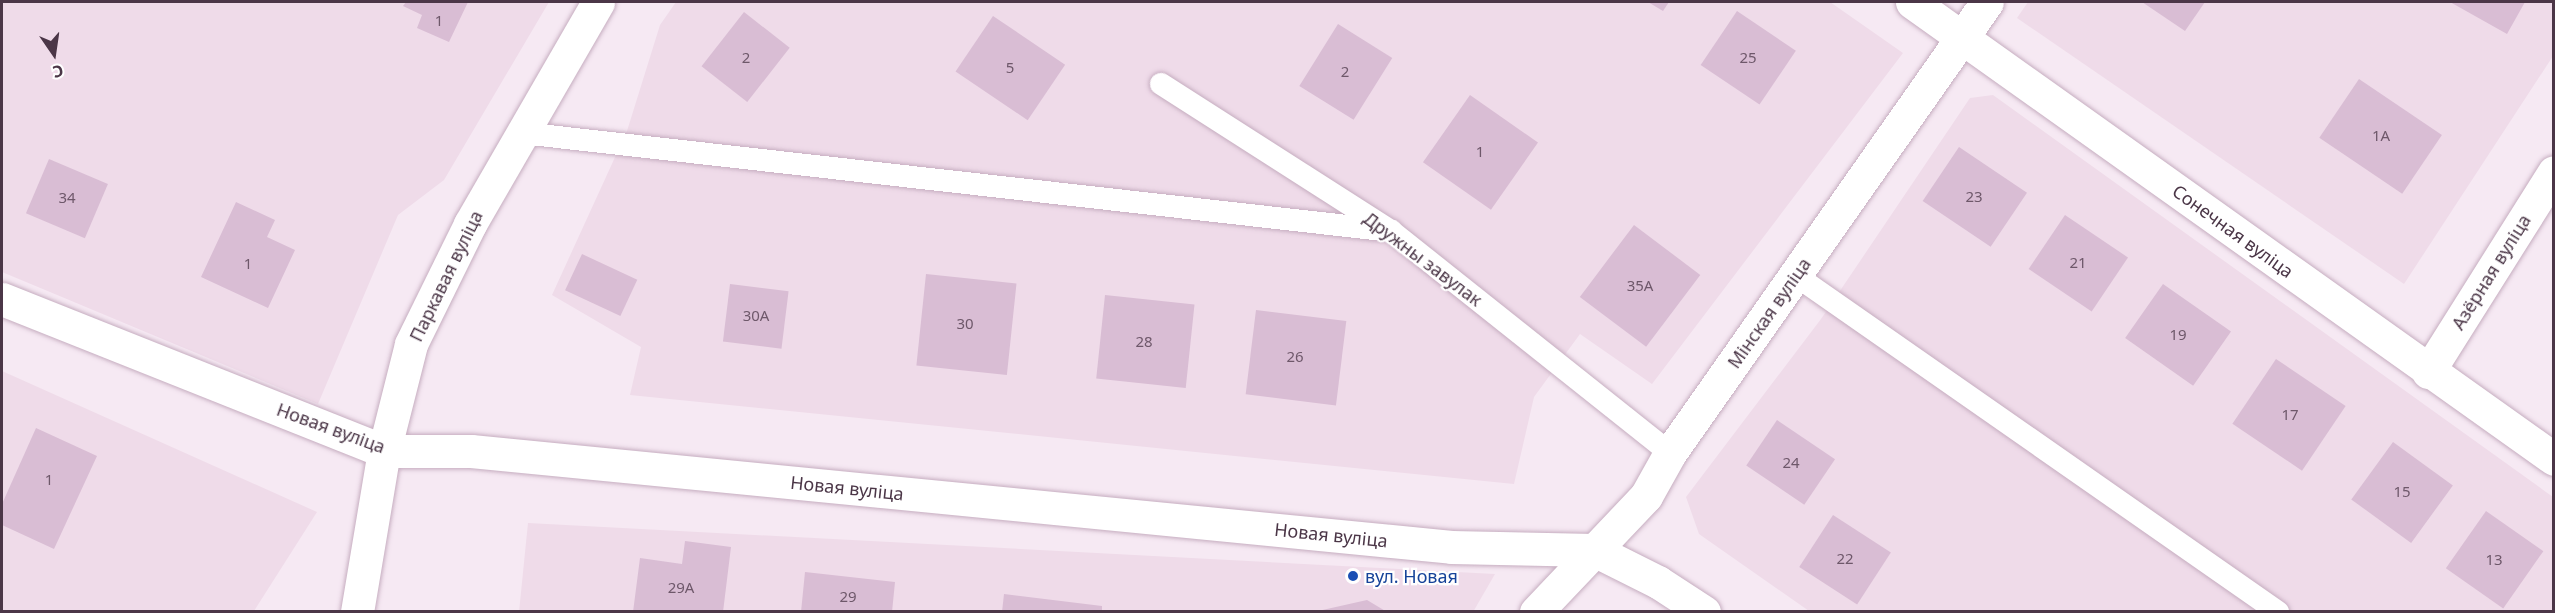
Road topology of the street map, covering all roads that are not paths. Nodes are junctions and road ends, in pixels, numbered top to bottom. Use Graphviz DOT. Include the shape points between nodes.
graph roads {
  1 [pos="598,2"];
  2 [pos="1912,2"];
  3 [pos="1987,2"];
  4 [pos="1963,36"];
  5 [pos="1161,84"];
  6 [pos="522,133"];
  7 [pos="2553,172"];
  8 [pos="1391,231"];
  9 [pos="1795,275"];
  10 [pos="2,298"];
  11 [pos="2428,372"];
  12 [pos="384,451"];
  13 [pos="1670,453"];
  14 [pos="2553,459"];
  15 [pos="1594,550"];
  16 [pos="357,612"];
  17 [pos="1536,612"];
  18 [pos="1704,612"];
  19 [pos="2278,612"];
  1 -- 6 [label="street, Паркавая вуліца"];
  2 -- 4 [label="street, Сонечная вуліца"];
  3 -- 4 [label="street, Мінская вуліца"];
  4 -- 9 [label="street, Мінская вуліца"];
  4 -- 11 [label="street, Сонечная вуліца"];
  5 -- 8 [label="lane, Дружны завулак"];
  6 -- 8 [label="lane"];
  6 -- 12 [label="street, Паркавая вуліца" via="470,224 411,344"];
  7 -- 11 [label="street, Азёрная вуліца"];
  8 -- 13 [label="lane, Дружны завулак"];
  9 -- 13 [label="street, Мінская вуліца"];
  9 -- 19 [label="lane"];
  10 -- 12 [label="street, Новая вуліца"];
  11 -- 14 [label="street, Сонечная вуліца"];
  12 -- 15 [label="street, Новая вуліца" via="471,451 1451,547"];
  12 -- 16 [label="street, Паркавая вуліца"];
  13 -- 15 [label="street, Мінская вуліца" via="1646,496"];
  15 -- 17 [label="street, Мінская вуліца"];
  15 -- 18 [label="street, Новая вуліца" via="1658,582"];
}
